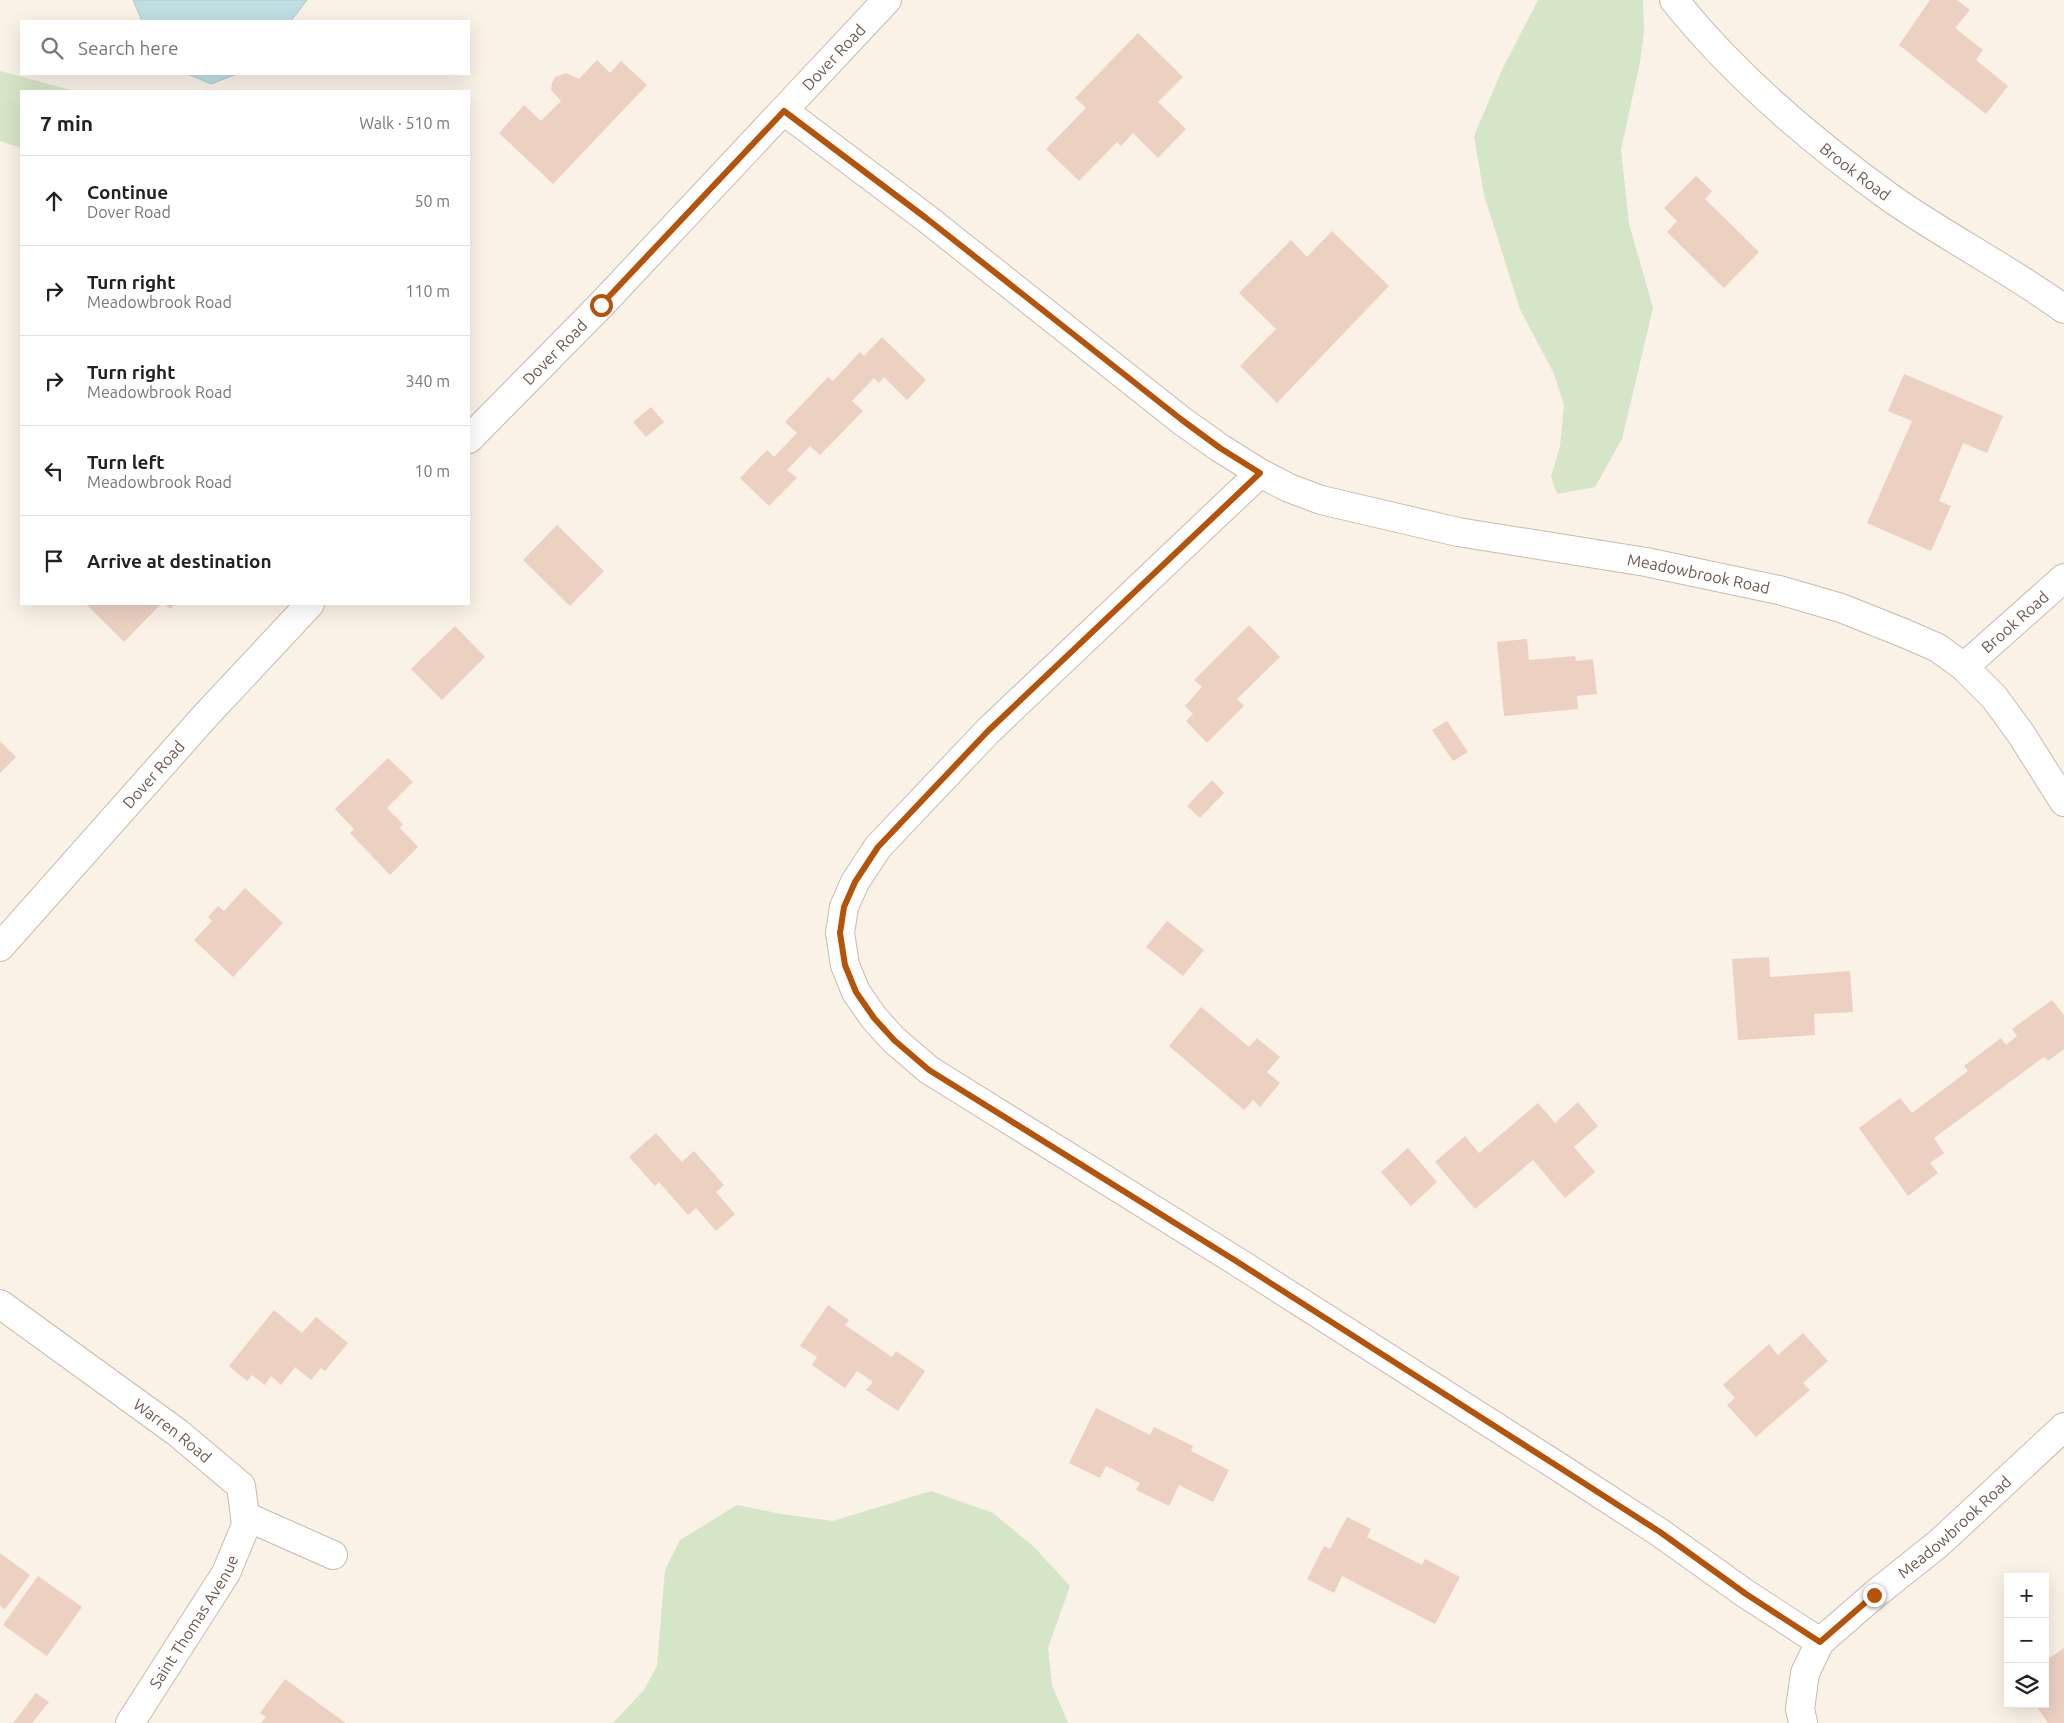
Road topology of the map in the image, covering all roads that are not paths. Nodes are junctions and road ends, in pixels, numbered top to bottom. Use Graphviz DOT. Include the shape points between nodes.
graph roads {
  1 [pos="888,0"];
  2 [pos="1674,0"];
  3 [pos="784,111"];
  4 [pos="2064,309"];
  5 [pos="470,438"];
  6 [pos="1260,473"];
  7 [pos="2064,578"];
  8 [pos="309,605"];
  9 [pos="1964,667"];
  10 [pos="2064,802"];
  11 [pos="0,947"];
  12 [pos="0,1304"];
  13 [pos="2064,1427"];
  14 [pos="245,1516"];
  15 [pos="332,1555"];
  16 [pos="1820,1642"];
  17 [pos="130,1723"];
  18 [pos="1803,1723"];
  1 -- 3 [label="street, Dover Road"];
  2 -- 4 [label="street, Brook Road" via="1766,99 1814,138 1892,199"];
  3 -- 5 [label="street, Dover Road"];
  3 -- 6 [label="street, Meadowbrook Road" via="926,218 1182,420"];
  6 -- 9 [label="street, Meadowbrook Road" via="1321,500 1458,532 1646,562 1779,590 1841,608 1906,634 1938,648"];
  6 -- 16 [label="street" via="988,731 878,847 855,882 844,907 840,933 845,965 856,992 894,1040 929,1070 1565,1471"];
  7 -- 9 [label="street, Brook Road"];
  8 -- 11 [label="street, Dover Road" via="207,714"];
  9 -- 10 [label="street, Meadowbrook Road" via="1994,696"];
  12 -- 14 [label="street, Warren Road" via="178,1433 241,1486"];
  13 -- 16 [label="street, Meadowbrook Road" via="1938,1544"];
  14 -- 15 [label="street"];
  14 -- 17 [label="street, Saint Thomas Avenue" via="246,1525 226,1573"];
  16 -- 18 [label="street, Meadowbrook Road" via="1805,1673 1800,1709"];
}
